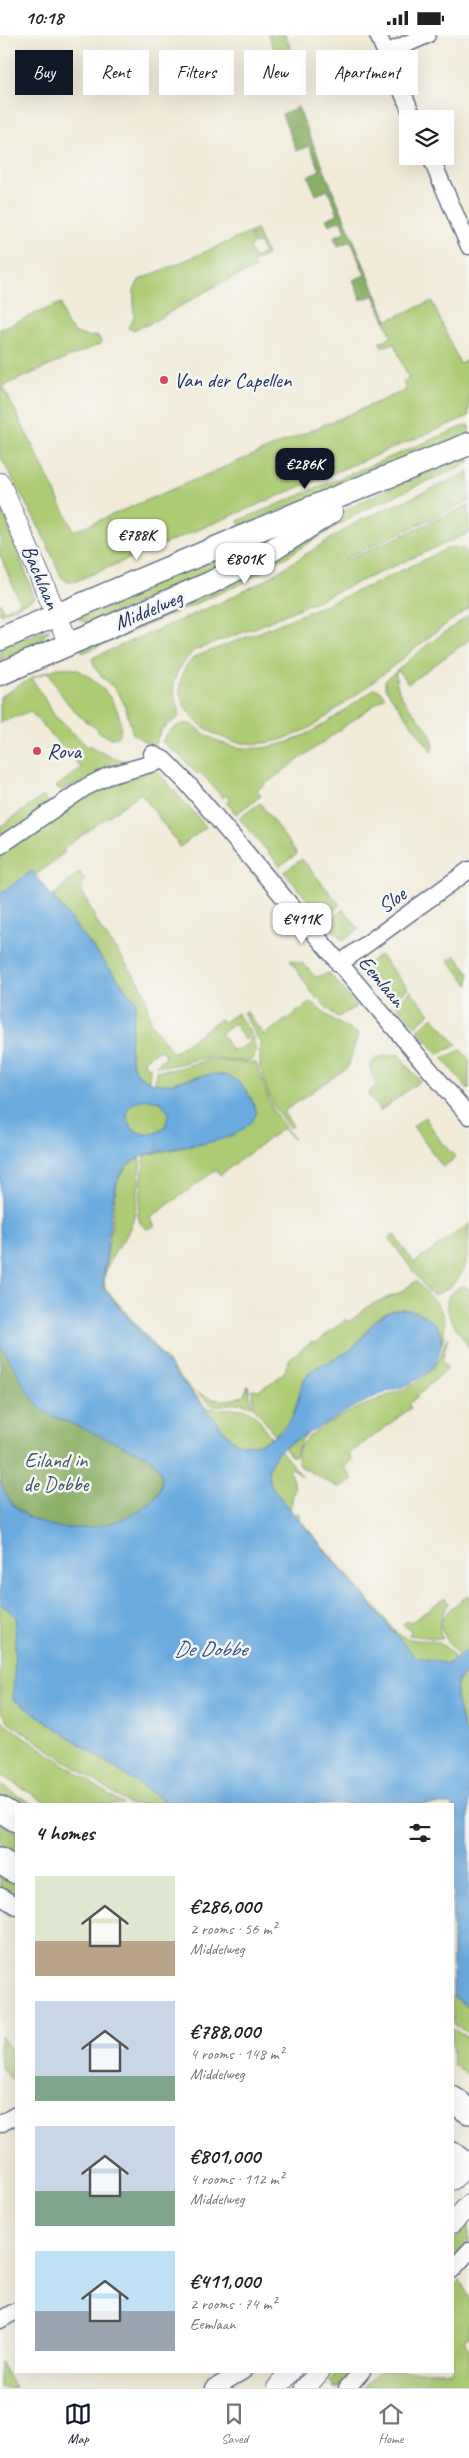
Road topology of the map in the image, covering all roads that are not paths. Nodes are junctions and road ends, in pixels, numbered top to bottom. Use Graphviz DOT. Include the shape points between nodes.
graph roads {
  1 [pos="378,35"];
  2 [pos="426,35"];
  3 [pos="385,50"];
  4 [pos="393,50"];
  5 [pos="404,95"];
  6 [pos="410,110"];
  7 [pos="434,165"];
  8 [pos="469,246"];
  9 [pos="469,444"];
  10 [pos="395,475"];
  11 [pos="0,483"];
  12 [pos="58,615"];
  13 [pos="0,639"];
  14 [pos="69,644"];
  15 [pos="0,674"];
  16 [pos="0,846"];
  17 [pos="469,870"];
  18 [pos="340,964"];
  19 [pos="469,1116"];
  20 [pos="0,1809"];
  21 [pos="15,1818"];
  22 [pos="0,1861"];
  23 [pos="15,1870"];
  24 [pos="0,1896"];
  25 [pos="15,1905"];
  26 [pos="454,2100"];
  27 [pos="469,2111"];
  28 [pos="15,2116"];
  29 [pos="0,2124"];
  30 [pos="469,2205"];
  31 [pos="454,2221"];
  32 [pos="469,2251"];
  33 [pos="454,2267"];
  34 [pos="15,2312"];
  35 [pos="0,2320"];
  36 [pos="240,2373"];
  37 [pos="289,2373"];
  38 [pos="318,2373"];
  39 [pos="360,2373"];
  40 [pos="214,2388"];
  41 [pos="277,2388"];
  42 [pos="305,2388"];
  43 [pos="347,2388"];
  1 -- 3 [label="street"];
  2 -- 4 [label="street"];
  5 -- 6 [label="street"];
  7 -- 8 [label="street"];
  9 -- 10 [label="main road, Middelweg"];
  10 -- 12 [label="main road, Middelweg"];
  10 -- 14 [label="main road, Middelweg" via="210,583"];
  11 -- 12 [label="street, Bachlaan"];
  12 -- 13 [label="main road, Middelweg"];
  12 -- 14 [label="street, Bachlaan"];
  14 -- 15 [label="main road, Middelweg"];
  16 -- 18 [label="street, Eemlaan" via="91,784 158,757 187,783"];
  17 -- 18 [label="street, Sloe"];
  18 -- 19 [label="street, Eemlaan"];
  20 -- 21 [label="main road"];
  22 -- 23 [label="main road"];
  24 -- 25 [label="street"];
  26 -- 27 [label="main road"];
  28 -- 29 [label="street"];
  30 -- 31 [label="street"];
  32 -- 33 [label="street"];
  34 -- 35 [label="street"];
  36 -- 40 [label="street"];
  37 -- 41 [label="street"];
  38 -- 42 [label="street"];
  39 -- 43 [label="street"];
}
